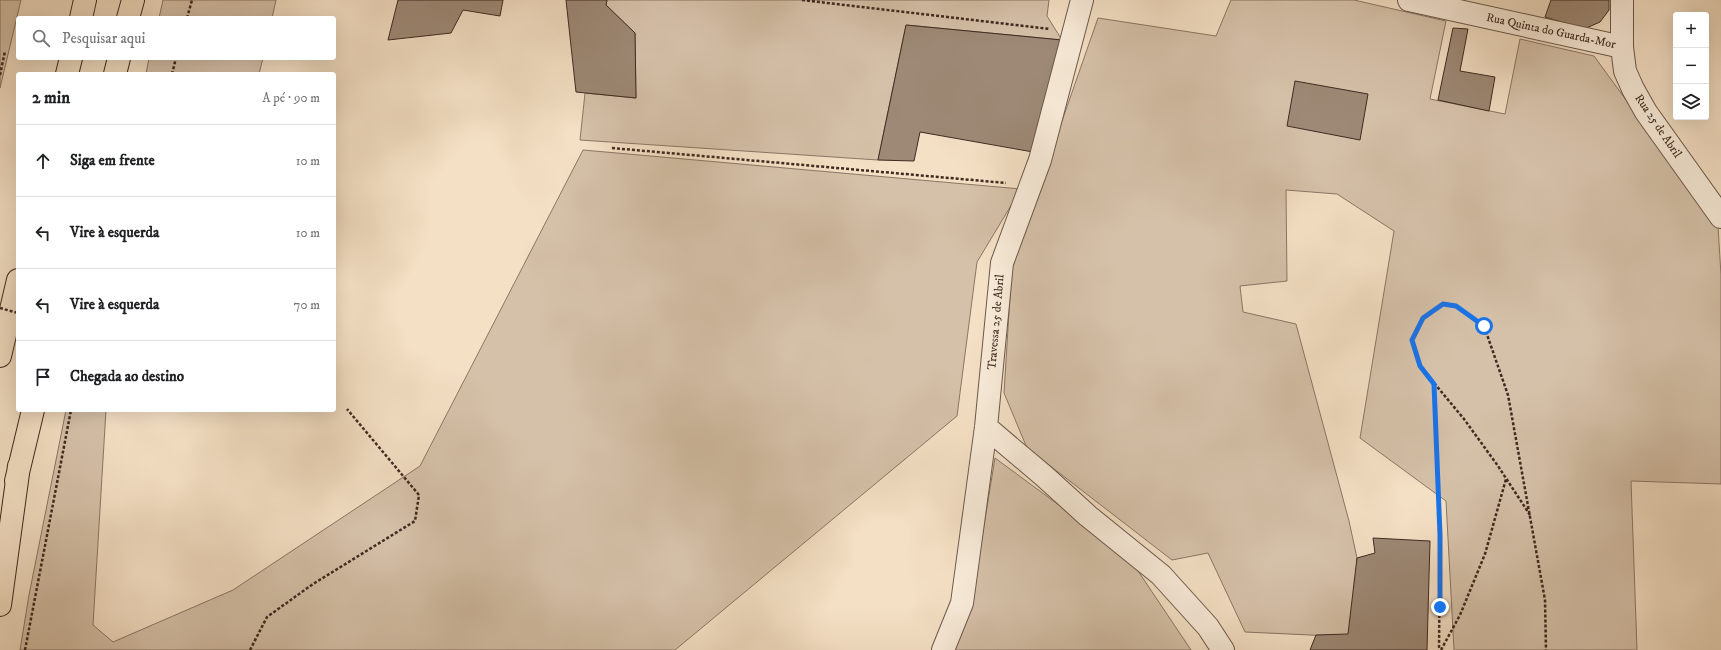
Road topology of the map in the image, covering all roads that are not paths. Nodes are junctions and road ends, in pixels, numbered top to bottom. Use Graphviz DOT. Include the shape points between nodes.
graph roads {
  1 [pos="85,0"];
  2 [pos="133,0"];
  3 [pos="1082,0"];
  4 [pos="1409,0"];
  5 [pos="1622,0"];
  6 [pos="81,16"];
  7 [pos="129,16"];
  8 [pos="1622,47"];
  9 [pos="70,60"];
  10 [pos="118,60"];
  11 [pos="68,72"];
  12 [pos="116,72"];
  13 [pos="1721,217"];
  14 [pos="16,288"];
  15 [pos="0,356"];
  16 [pos="33,412"];
  17 [pos="986,427"];
  18 [pos="20,466"];
  19 [pos="0,544"];
  20 [pos="0,605"];
  21 [pos="942,650"];
  22 [pos="1223,650"];
  1 -- 6 [label="highway"];
  2 -- 7 [label="highway"];
  3 -- 17 [label="street, Travessa 25 de Abril" via="1040,160 1002,263"];
  4 -- 8 [label="street, Rua Quinta do Guarda-Mor"];
  5 -- 8 [label="street, Rua 25 de Abril"];
  8 -- 13 [label="street, Rua 25 de Abril" via="1625,70 1646,112"];
  9 -- 11 [label="highway"];
  10 -- 12 [label="highway"];
  14 -- 15 [label="highway"];
  16 -- 18 [label="highway"];
  17 -- 21 [label="street, Travessa 25 de Abril" via="962,603"];
  17 -- 22 [label="street" via="1161,576 1208,627"];
  18 -- 19 [label="highway"];
  18 -- 20 [label="highway"];
}
